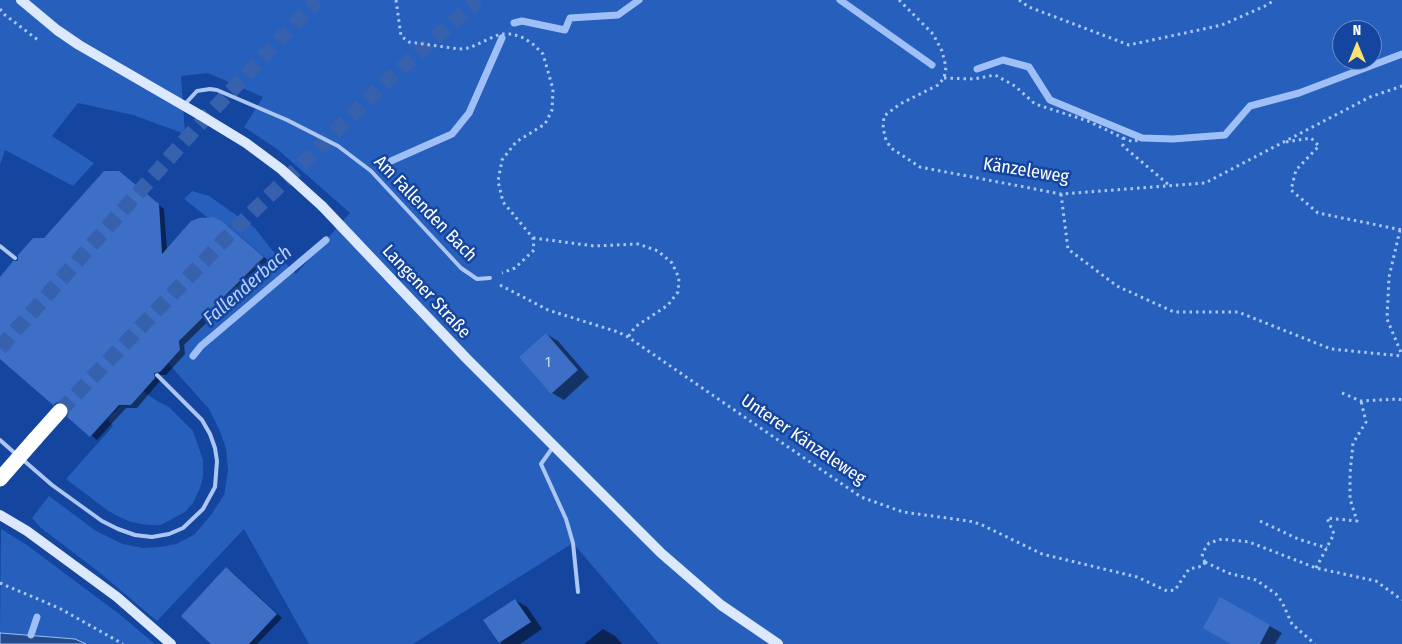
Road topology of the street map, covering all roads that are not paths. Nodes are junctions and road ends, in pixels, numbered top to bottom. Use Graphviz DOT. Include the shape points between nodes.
graph roads {
  1 [pos="21,0"];
  2 [pos="184,106"];
  3 [pos="0,246"];
  4 [pos="15,258"];
  5 [pos="490,278"];
  6 [pos="157,375"];
  7 [pos="60,411"];
  8 [pos="0,440"];
  9 [pos="554,445"];
  10 [pos="0,479"];
  11 [pos="0,515"];
  12 [pos="578,592"];
  13 [pos="171,644"];
  14 [pos="778,644"];
  1 -- 2 [label="main road, Langener Straße" via="79,46"];
  2 -- 5 [label="lane, Am Fallenden Bach" via="197,91 217,90 338,146 371,171 461,268 476,279"];
  2 -- 9 [label="main road, Langener Straße, bridge" via="282,169 322,206 466,358"];
  3 -- 4 [label="lane"];
  6 -- 8 [label="lane" via="202,420 210,434 217,461 211,497 183,528 169,534 135,535 102,521 52,485"];
  7 -- 10 [label="highway, bridge"];
  9 -- 12 [label="lane" via="542,464 573,543"];
  9 -- 14 [label="main road, Langener Straße" via="661,553 721,605"];
  11 -- 13 [label="main road" via="27,531 117,598"];
}
